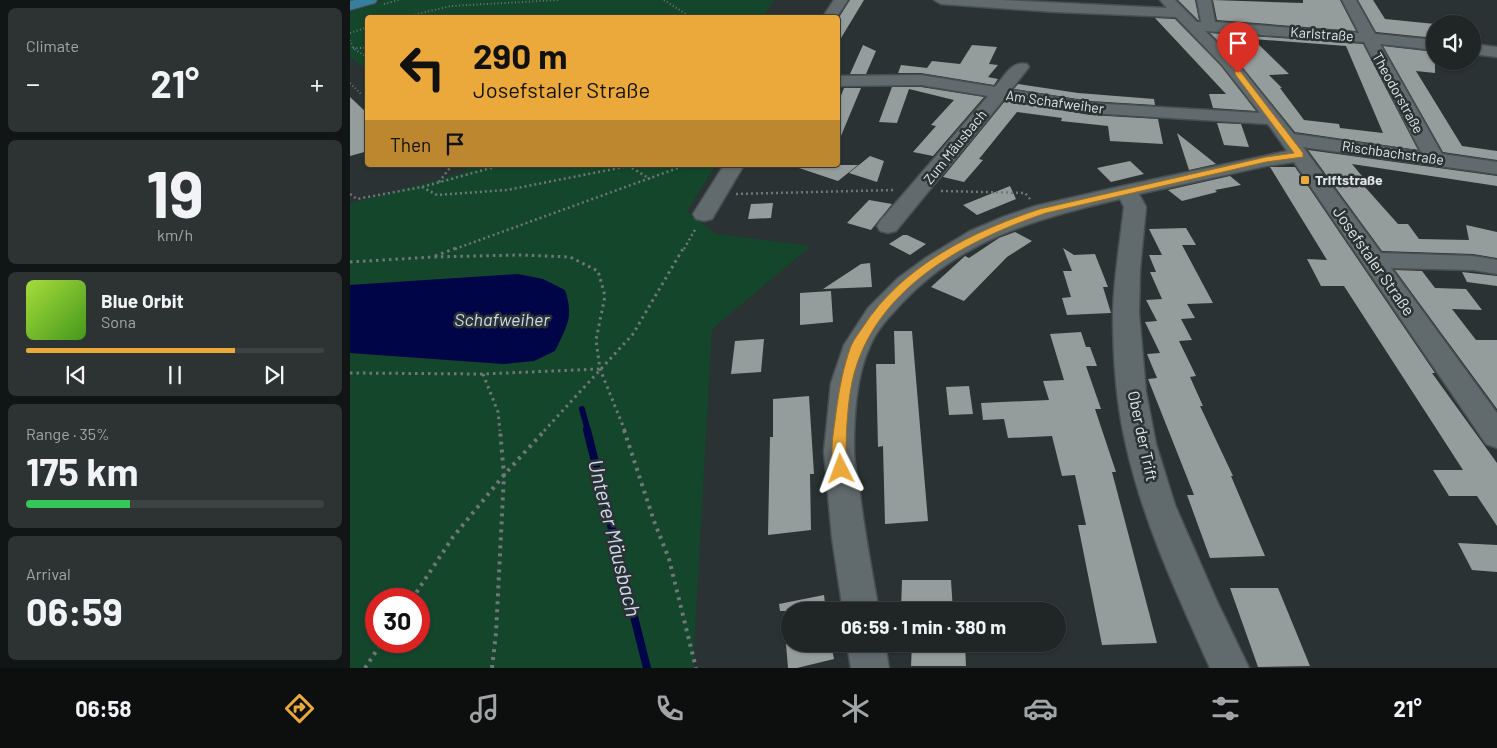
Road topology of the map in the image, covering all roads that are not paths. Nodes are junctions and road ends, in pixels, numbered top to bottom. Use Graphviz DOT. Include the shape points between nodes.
graph roads {
  1 [pos="370,0"];
  2 [pos="841,0"];
  3 [pos="941,0"];
  4 [pos="1167,0"];
  5 [pos="1204,0"];
  6 [pos="1349,0"];
  7 [pos="350,6"];
  8 [pos="1180,13"];
  9 [pos="831,15"];
  10 [pos="1201,27"];
  11 [pos="1368,38"];
  12 [pos="1426,44"];
  13 [pos="1481,50"];
  14 [pos="1497,52"];
  15 [pos="1021,67"];
  16 [pos="840,81"];
  17 [pos="998,94"];
  18 [pos="1274,119"];
  19 [pos="1294,147"];
  20 [pos="1434,158"];
  21 [pos="733,167"];
  22 [pos="1497,168"];
  23 [pos="1127,191"];
  24 [pos="704,214"];
  25 [pos="888,226"];
  26 [pos="1374,260"];
  27 [pos="1497,267"];
  28 [pos="1497,436"];
  29 [pos="860,602"];
  30 [pos="867,652"];
  31 [pos="870,668"];
  32 [pos="1230,668"];
  1 -- 7 [label="main road"];
  2 -- 9 [label="street"];
  3 -- 8 [label="street"];
  4 -- 8 [label="street, Josefstaler Straße"];
  5 -- 10 [label="street"];
  6 -- 11 [label="street, Theodorstraße"];
  8 -- 10 [label="street, Josefstaler Straße"];
  10 -- 11 [label="street, Karlstraße"];
  10 -- 18 [label="street, Josefstaler Straße"];
  11 -- 12 [label="street, Karlstraße"];
  11 -- 20 [label="street, Theodorstraße"];
  13 -- 14 [label="street"];
  15 -- 17 [label="street, Zum Mäusbach"];
  16 -- 17 [label="street, Am Schafweiher" via="921,80"];
  17 -- 18 [label="street, Am Schafweiher" via="1090,108"];
  17 -- 25 [label="street, Zum Mäusbach"];
  18 -- 19 [label="street, Josefstaler Straße"];
  19 -- 20 [label="street, Rischbachstraße"];
  19 -- 23 [label="street" via="1266,160"];
  19 -- 26 [label="street, Josefstaler Straße"];
  20 -- 22 [label="street, Rischbachstraße"];
  21 -- 24 [label="street"];
  23 -- 29 [label="street" via="1043,211 978,236 907,283 877,314 858,345 845,383 839,451"];
  23 -- 32 [label="street, Ober der Trift" via="1135,207 1126,313 1132,392 1141,444 1159,505"];
  26 -- 27 [label="street" via="1473,263"];
  26 -- 28 [label="street, Josefstaler Straße"];
  30 -- 31 [label="street"];
}
